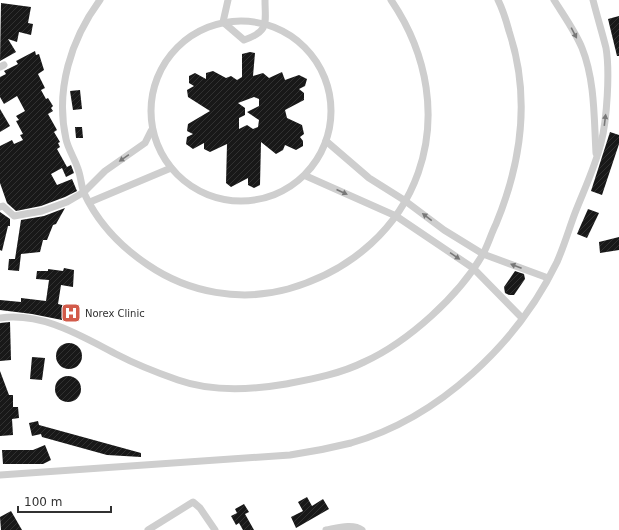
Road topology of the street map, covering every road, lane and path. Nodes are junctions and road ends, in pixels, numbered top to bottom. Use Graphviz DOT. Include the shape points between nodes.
graph roads {
  1 [pos="100,0"];
  2 [pos="228,0"];
  3 [pos="264,0"];
  4 [pos="390,0"];
  5 [pos="498,0"];
  6 [pos="554,0"];
  7 [pos="594,0"];
  8 [pos="223,22"];
  9 [pos="265,23"];
  10 [pos="151,131"];
  11 [pos="326,141"];
  12 [pos="597,158"];
  13 [pos="170,168"];
  14 [pos="306,176"];
  15 [pos="84,192"];
  16 [pos="404,200"];
  17 [pos="90,202"];
  18 [pos="0,206"];
  19 [pos="396,216"];
  20 [pos="483,254"];
  21 [pos="473,268"];
  22 [pos="548,278"];
  23 [pos="0,318"];
  24 [pos="522,318"];
  25 [pos="0,475"];
  26 [pos="148,530"];
  27 [pos="215,530"];
  28 [pos="326,530"];
  29 [pos="362,530"];
  1 -- 15 [label="street" via="80,30 65,80 63,110 66,140"];
  2 -- 8 [label="street"];
  3 -- 9 [label="street"];
  4 -- 16 [label="street" via="416,45 427,84 429,103 426,145 413,186"];
  5 -- 20 [label="street" via="514,45 522,86 520,136 511,183"];
  6 -- 12 [label="street, one-way" via="574,31 589,72"];
  12 -- 7 [label="street, one-way" via="607,101 606,50"];
  8 -- 9 [label="street" via="245,20"];
  8 -- 9 [label="street" via="244,40 261,31"];
  8 -- 10 [label="street" via="185,39 169,54 155,82 151,106"];
  9 -- 11 [label="street" via="291,36 306,48 327,81 332,115"];
  10 -- 13 [label="street"];
  10 -- 15 [label="street, one-way" via="145,143 105,171"];
  11 -- 14 [label="street"];
  11 -- 16 [label="street" via="370,178"];
  12 -- 22 [label="street"];
  13 -- 14 [label="street" via="198,190 214,197 243,202 269,198 286,191"];
  13 -- 17 [label="street"];
  14 -- 19 [label="street, one-way"];
  15 -- 17 [label="street"];
  15 -- 18 [label="street" via="42,211 14,216"];
  16 -- 19 [label="street"];
  20 -- 16 [label="street, one-way" via="444,230"];
  17 -- 19 [label="street" via="108,232 132,255 165,277 198,290 236,295 268,294 306,284 336,270 357,257"];
  19 -- 21 [label="street, one-way"];
  20 -- 21 [label="street"];
  22 -- 20 [label="street, one-way"];
  21 -- 23 [label="street" via="438,310 402,340 365,362 312,379 272,386 230,389 180,381 119,356 61,326 23,318"];
  21 -- 24 [label="street"];
  22 -- 24 [label="street"];
  24 -- 25 [label="street" via="497,350 461,384 391,427 352,442 290,455"];
  26 -- 27 [label="street" via="193,502"];
  28 -- 29 [label="street" via="341,527 358,527"];
}
